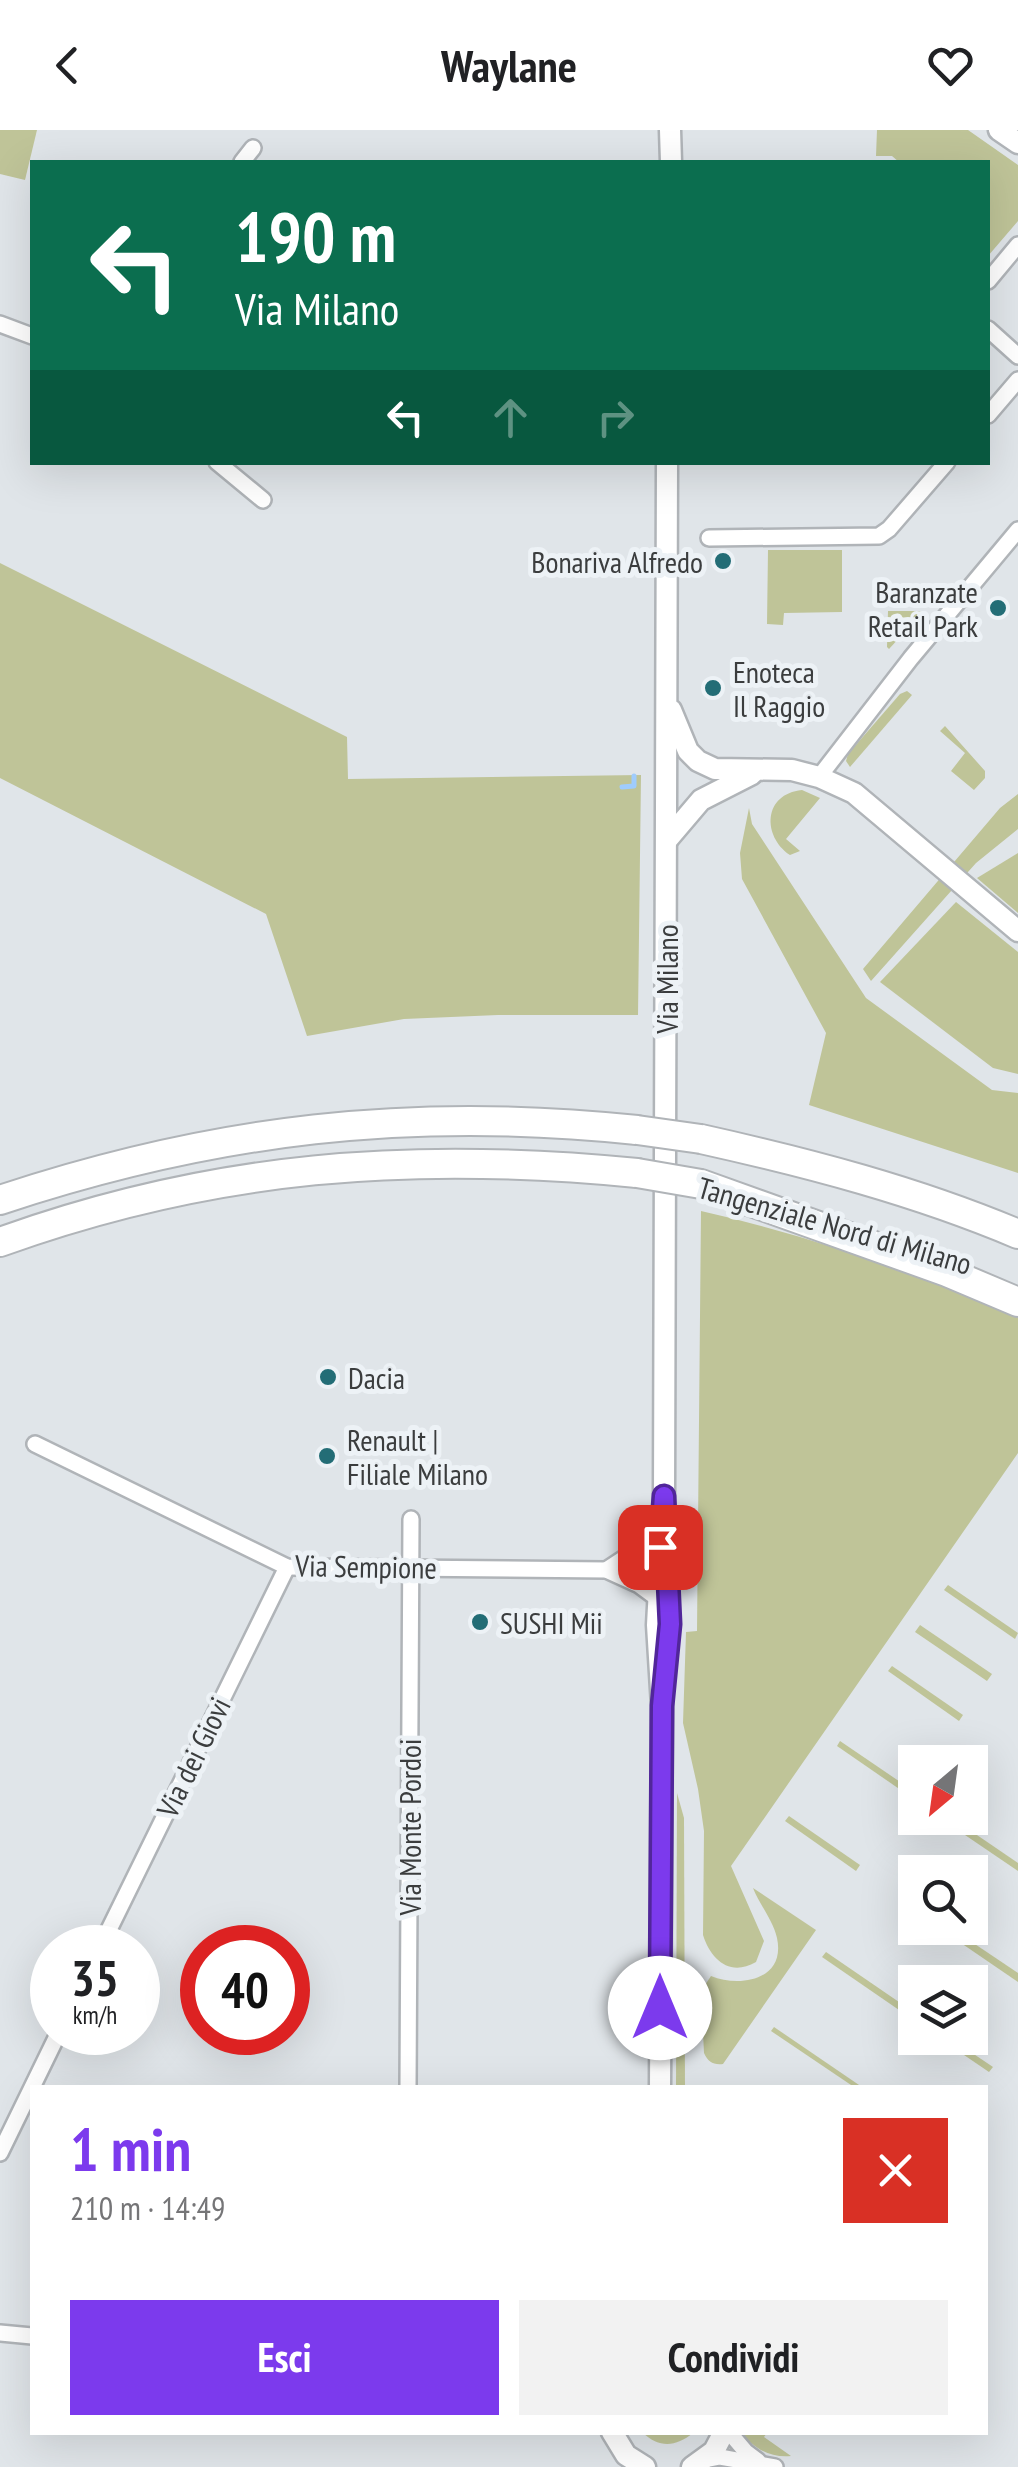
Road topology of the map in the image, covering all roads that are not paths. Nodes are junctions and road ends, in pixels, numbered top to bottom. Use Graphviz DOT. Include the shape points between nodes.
graph roads {
  1 [pos="670,130"];
  2 [pos="678,130"];
  3 [pos="999,130"];
  4 [pos="1018,142"];
  5 [pos="253,148"];
  6 [pos="244,160"];
  7 [pos="671,160"];
  8 [pos="1018,245"];
  9 [pos="990,279"];
  10 [pos="0,324"];
  11 [pos="990,331"];
  12 [pos="30,335"];
  13 [pos="1018,356"];
  14 [pos="1018,380"];
  15 [pos="990,413"];
  16 [pos="221,465"];
  17 [pos="667,465"];
  18 [pos="944,465"];
  19 [pos="263,500"];
  20 [pos="1018,530"];
  21 [pos="709,538"];
  22 [pos="666,699"];
  23 [pos="758,771"];
  24 [pos="819,777"];
  25 [pos="666,840"];
  26 [pos="1018,930"];
  27 [pos="701,1184"];
  28 [pos="0,1200"];
  29 [pos="1018,1234"];
  30 [pos="0,1242"];
  31 [pos="1018,1282"];
  32 [pos="1018,1302"];
  33 [pos="34,1444"];
  34 [pos="663,1504"];
  35 [pos="412,1520"];
  36 [pos="411,1567"];
  37 [pos="286,1568"];
  38 [pos="606,1570"];
  39 [pos="658,1599"];
  40 [pos="662,1706"];
  41 [pos="111,1925"];
  42 [pos="48,2055"];
  43 [pos="33,2085"];
  44 [pos="408,2085"];
  45 [pos="660,2085"];
  46 [pos="30,2092"];
  47 [pos="0,2154"];
  48 [pos="0,2333"];
  49 [pos="30,2336"];
  50 [pos="613,2435"];
  51 [pos="723,2435"];
  52 [pos="729,2435"];
  53 [pos="631,2461"];
  54 [pos="696,2465"];
  55 [pos="768,2465"];
  56 [pos="645,2467"];
  1 -- 7 [label="street"];
  2 -- 7 [label="street"];
  3 -- 4 [label="street"];
  5 -- 6 [label="street"];
  8 -- 9 [label="street"];
  10 -- 12 [label="street"];
  11 -- 13 [label="street"];
  14 -- 15 [label="street"];
  16 -- 19 [label="street"];
  17 -- 22 [label="street, Via Milano"];
  18 -- 21 [label="street" via="879,536"];
  20 -- 24 [label="street"];
  22 -- 23 [label="street" via="698,761"];
  22 -- 25 [label="street, Via Milano"];
  23 -- 24 [label="street"];
  23 -- 25 [label="street" via="701,800"];
  24 -- 26 [label="street" via="863,800"];
  25 -- 34 [label="street, Via Milano"];
  27 -- 30 [label="highway, Tangenziale Nord di Milano, bridge" via="560,1166 436,1162 312,1170 130,1202"];
  27 -- 31 [label="highway, Tangenziale Nord di Milano" via="876,1230"];
  27 -- 32 [label="highway"];
  28 -- 29 [label="highway, Tangenziale Nord di Milano, bridge" via="236,1138 428,1120 561,1122 780,1156"];
  33 -- 37 [label="street, Via Sempione"];
  34 -- 38 [label="street" via="641,1547"];
  34 -- 39 [label="street, Via Milano"];
  34 -- 40 [label="street, Via Milano" via="670,1624"];
  35 -- 36 [label="street, Via Monte Pordoi"];
  36 -- 37 [label="street, Via Sempione"];
  36 -- 38 [label="street, Via Sempione"];
  36 -- 44 [label="street, Via Monte Pordoi"];
  37 -- 41 [label="street, Via dei Giovi"];
  38 -- 39 [label="street, Via Sempione"];
  39 -- 40 [label="street, Via Milano"];
  40 -- 45 [label="street, Via Milano"];
  42 -- 43 [label="street"];
  46 -- 47 [label="street"];
  48 -- 49 [label="street"];
  50 -- 53 [label="street"];
  51 -- 54 [label="street"];
  52 -- 55 [label="street"];
  53 -- 56 [label="street"];
  54 -- 55 [label="street" via="720,2457"];
}
